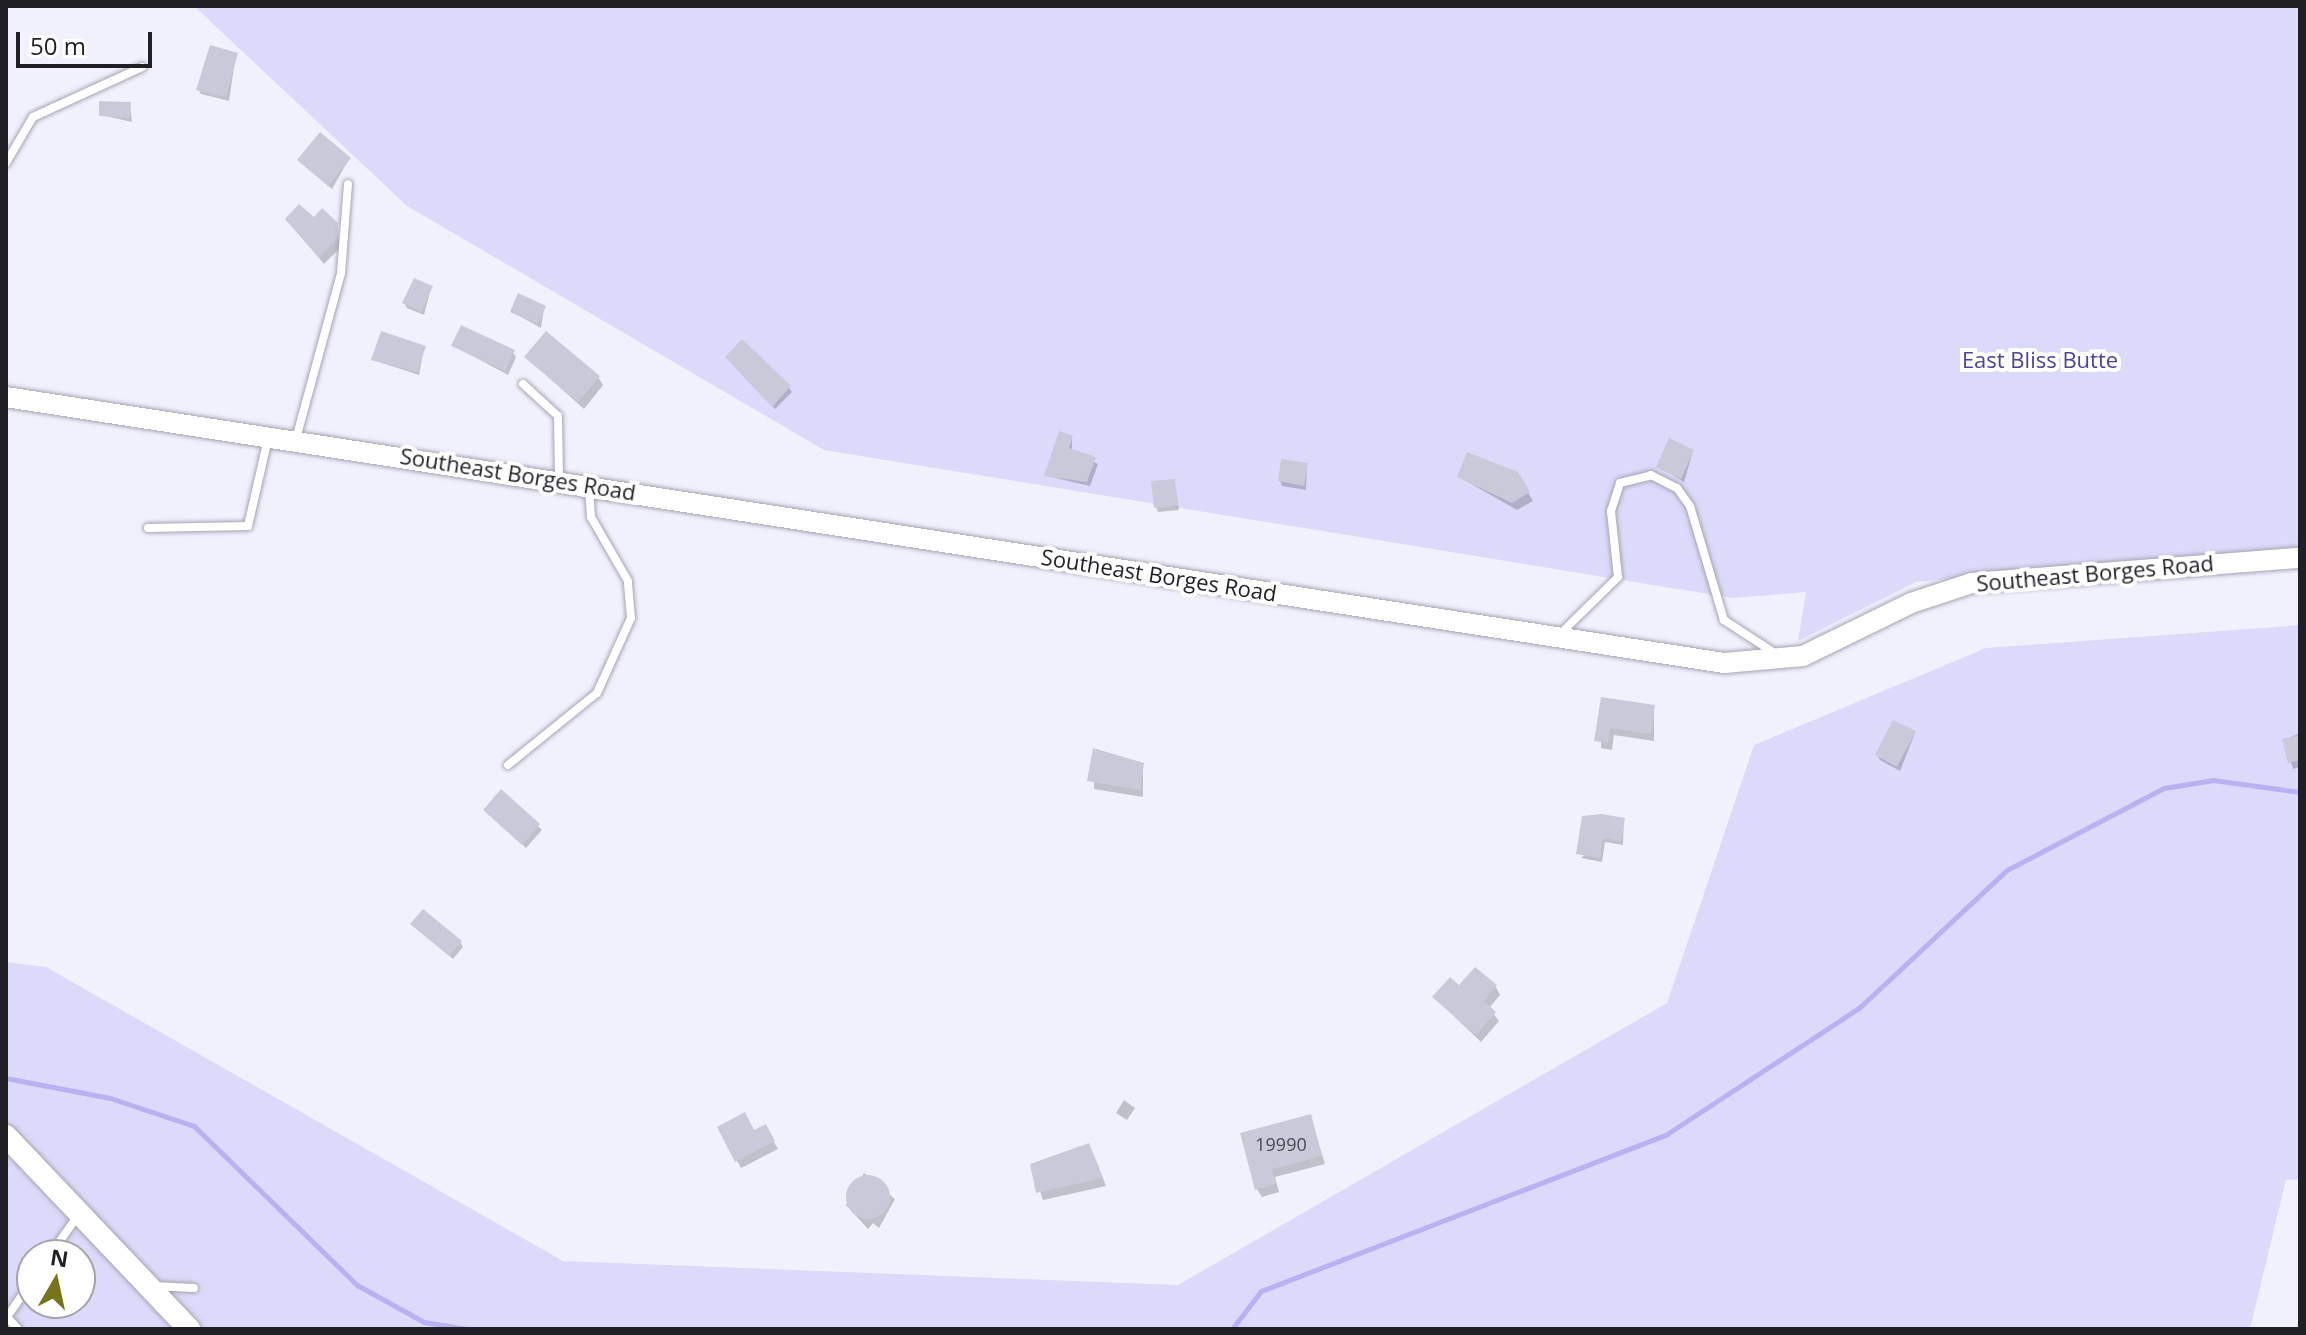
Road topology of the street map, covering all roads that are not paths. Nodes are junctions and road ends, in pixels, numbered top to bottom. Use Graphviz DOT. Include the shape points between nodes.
graph roads {
  1 [pos="142,67"];
  2 [pos="6,163"];
  3 [pos="348,184"];
  4 [pos="523,384"];
  5 [pos="6,397"];
  6 [pos="269,436"];
  7 [pos="295,440"];
  8 [pos="559,480"];
  9 [pos="590,485"];
  10 [pos="148,528"];
  11 [pos="2300,558"];
  12 [pos="1558,639"];
  13 [pos="1787,660"];
  14 [pos="508,765"];
  15 [pos="6,1136"];
  16 [pos="79,1213"];
  17 [pos="61,1239"];
  18 [pos="149,1286"];
  19 [pos="194,1288"];
  20 [pos="16,1304"];
  21 [pos="18,1329"];
  22 [pos="189,1329"];
  1 -- 2 [label="lane" via="33,117"];
  3 -- 7 [label="lane" via="341,273"];
  4 -- 8 [label="lane" via="558,416"];
  5 -- 6 [label="street, Southeast Borges Road"];
  6 -- 7 [label="street, Southeast Borges Road"];
  6 -- 10 [label="lane" via="248,526"];
  7 -- 8 [label="street, Southeast Borges Road"];
  8 -- 9 [label="street, Southeast Borges Road"];
  9 -- 12 [label="street, Southeast Borges Road"];
  9 -- 14 [label="lane" via="591,517 628,581 631,618 597,693"];
  11 -- 13 [label="street, Southeast Borges Road" via="1972,583"];
  12 -- 13 [label="street, Southeast Borges Road" via="1725,663"];
  12 -- 13 [label="lane" via="1618,577 1611,511 1620,483 1651,475 1677,488 1690,506 1724,620"];
  15 -- 16 [label="main road"];
  16 -- 17 [label="lane"];
  16 -- 18 [label="main road"];
  18 -- 19 [label="lane"];
  18 -- 22 [label="main road"];
  20 -- 21 [label="lane" via="7,1317"];
}
